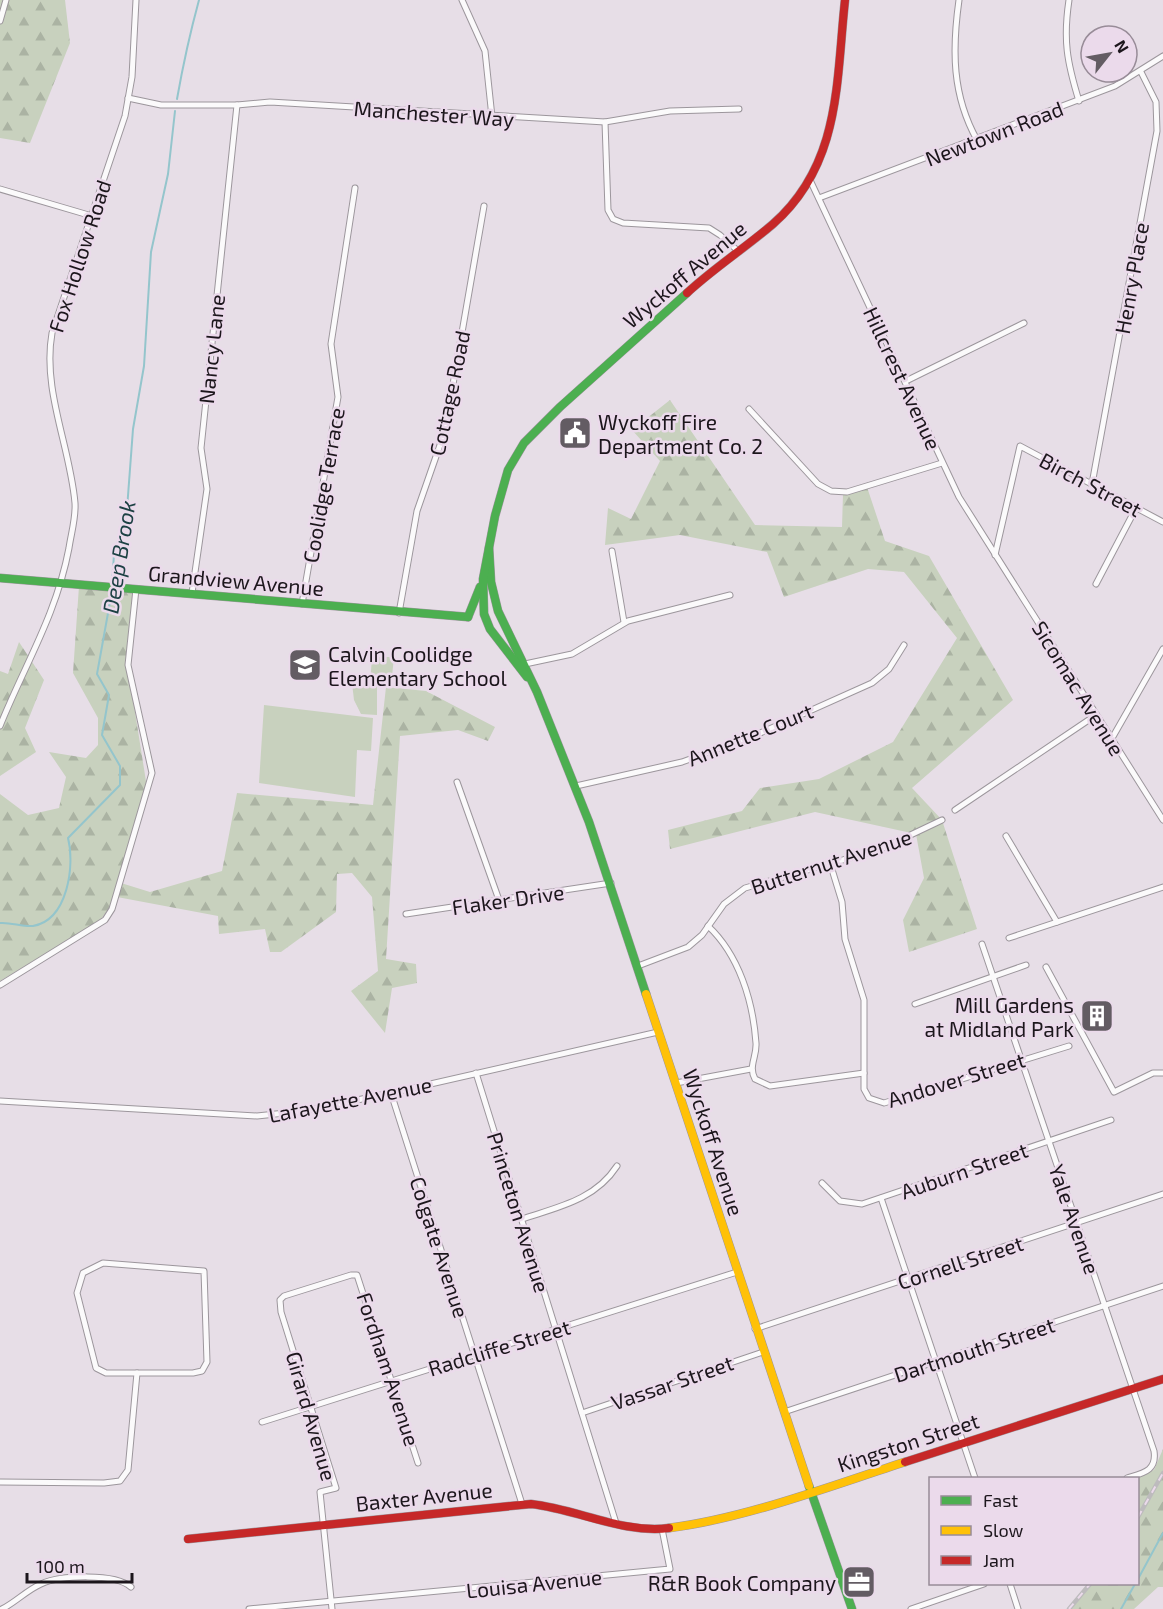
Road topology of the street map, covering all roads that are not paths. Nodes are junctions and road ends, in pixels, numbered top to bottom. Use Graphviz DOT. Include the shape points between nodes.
graph roads {
  1 [pos="6,0"];
  2 [pos="136,0"];
  3 [pos="462,0"];
  4 [pos="845,0"];
  5 [pos="959,0"];
  6 [pos="1069,0"];
  7 [pos="0,21"];
  8 [pos="1163,56"];
  9 [pos="1141,72"];
  10 [pos="128,98"];
  11 [pos="1079,101"];
  12 [pos="237,105"];
  13 [pos="739,109"];
  14 [pos="492,117"];
  15 [pos="605,122"];
  16 [pos="977,140"];
  17 [pos="810,180"];
  18 [pos="355,188"];
  19 [pos="0,189"];
  20 [pos="819,198"];
  21 [pos="484,206"];
  22 [pos="92,216"];
  23 [pos="737,250"];
  24 [pos="1024,323"];
  25 [pos="906,381"];
  26 [pos="749,409"];
  27 [pos="942,463"];
  28 [pos="1092,484"];
  29 [pos="1136,508"];
  30 [pos="1163,522"];
  31 [pos="489,548"];
  32 [pos="612,551"];
  33 [pos="995,555"];
  34 [pos="0,578"];
  35 [pos="483,579"];
  36 [pos="62,584"];
  37 [pos="1096,584"];
  38 [pos="136,589"];
  39 [pos="192,593"];
  40 [pos="730,595"];
  41 [pos="302,604"];
  42 [pos="498,611"];
  43 [pos="399,613"];
  44 [pos="484,614"];
  45 [pos="468,617"];
  46 [pos="624,622"];
  47 [pos="904,645"];
  48 [pos="1163,649"];
  49 [pos="525,664"];
  50 [pos="536,688"];
  51 [pos="1095,715"];
  52 [pos="0,726"];
  53 [pos="1112,740"];
  54 [pos="457,782"];
  55 [pos="576,786"];
  56 [pos="955,810"];
  57 [pos="942,820"];
  58 [pos="1163,820"];
  59 [pos="1006,836"];
  60 [pos="830,864"];
  61 [pos="610,883"];
  62 [pos="1163,887"];
  63 [pos="499,900"];
  64 [pos="406,914"];
  65 [pos="1057,922"];
  66 [pos="708,926"];
  67 [pos="1009,938"];
  68 [pos="982,945"];
  69 [pos="1026,965"];
  70 [pos="638,966"];
  71 [pos="1046,967"];
  72 [pos="991,978"];
  73 [pos="0,985"];
  74 [pos="915,1004"];
  75 [pos="659,1032"];
  76 [pos="1069,1046"];
  77 [pos="1020,1060"];
  78 [pos="752,1069"];
  79 [pos="864,1072"];
  80 [pos="1163,1072"];
  81 [pos="476,1073"];
  82 [pos="676,1083"];
  83 [pos="391,1093"];
  84 [pos="0,1101"];
  85 [pos="1111,1120"];
  86 [pos="1048,1141"];
  87 [pos="617,1166"];
  88 [pos="822,1184"];
  89 [pos="1163,1194"];
  90 [pos="881,1198"];
  91 [pos="522,1219"];
  92 [pos="1076,1224"];
  93 [pos="737,1272"];
  94 [pos="357,1275"];
  95 [pos="908,1279"];
  96 [pos="1163,1286"];
  97 [pos="1104,1306"];
  98 [pos="556,1329"];
  99 [pos="755,1329"];
  100 [pos="763,1352"];
  101 [pos="474,1355"];
  102 [pos="936,1361"];
  103 [pos="137,1373"];
  104 [pos="1163,1379"];
  105 [pos="392,1381"];
  106 [pos="1133,1388"];
  107 [pos="310,1407"];
  108 [pos="784,1412"];
  109 [pos="582,1413"];
  110 [pos="262,1422"];
  111 [pos="963,1443"];
  112 [pos="418,1462"];
  113 [pos="974,1477"];
  114 [pos="1132,1477"];
  115 [pos="0,1482"];
  116 [pos="810,1492"];
  117 [pos="522,1504"];
  118 [pos="616,1523"];
  119 [pos="322,1524"];
  120 [pos="662,1529"];
  121 [pos="188,1539"];
  122 [pos="981,1585"];
  123 [pos="1010,1585"];
  124 [pos="131,1587"];
  125 [pos="331,1602"];
  126 [pos="13,1603"];
  127 [pos="2,1609"];
  128 [pos="17,1609"];
  129 [pos="249,1609"];
  130 [pos="332,1609"];
  131 [pos="852,1609"];
  132 [pos="911,1609"];
  133 [pos="1018,1609"];
  1 -- 7 [label="street"];
  2 -- 10 [label="street, Fox Hollow Road"];
  3 -- 14 [label="street" via="484,51"];
  4 -- 17 [label="main road, Wyckoff Avenue" via="831,125 820,163"];
  5 -- 16 [label="street" via="953,48 957,89"];
  6 -- 11 [label="street" via="1066,54"];
  8 -- 9 [label="street, Newtown Road"];
  9 -- 11 [label="street, Newtown Road"];
  9 -- 28 [label="street, Henry Place" via="1156,102 1157,131"];
  10 -- 12 [label="street, Manchester Way" via="161,105"];
  10 -- 22 [label="street, Fox Hollow Road"];
  11 -- 16 [label="street, Newtown Road"];
  12 -- 14 [label="street, Manchester Way" via="270,102"];
  12 -- 39 [label="street, Nancy Lane" via="201,448 207,489"];
  13 -- 15 [label="street, Manchester Way" via="670,111"];
  14 -- 15 [label="street, Manchester Way"];
  15 -- 23 [label="street" via="608,210 614,219 623,223 709,228"];
  16 -- 20 [label="street, Newtown Road"];
  17 -- 20 [label="street, Hillcrest Avenue"];
  17 -- 23 [label="main road, Wyckoff Avenue" via="787,212"];
  18 -- 41 [label="street, Coolidge Terrace" via="331,344 338,397"];
  19 -- 22 [label="street"];
  20 -- 25 [label="street, Hillcrest Avenue"];
  21 -- 43 [label="street, Cottage Road" via="448,413 417,511"];
  22 -- 36 [label="street, Fox Hollow Road" via="49,348 50,376 75,504"];
  23 -- 31 [label="main road, Wyckoff Avenue" via="524,443 502,485"];
  24 -- 25 [label="street"];
  25 -- 27 [label="street, Hillcrest Avenue"];
  26 -- 27 [label="street" via="818,484 831,491 847,492"];
  27 -- 33 [label="street, Hillcrest Avenue"];
  28 -- 29 [label="street, Birch Street"];
  28 -- 33 [label="street, Birch Street" via="1020,446"];
  29 -- 30 [label="street, Birch Street"];
  29 -- 37 [label="street"];
  31 -- 35 [label="main road, Wyckoff Avenue"];
  31 -- 42 [label="main road, Wyckoff Avenue"];
  32 -- 46 [label="street"];
  33 -- 51 [label="street, Sicomac Avenue"];
  34 -- 36 [label="main road, Grandview Avenue"];
  35 -- 44 [label="main road, Wyckoff Avenue"];
  35 -- 45 [label="main road"];
  36 -- 38 [label="main road, Grandview Avenue"];
  36 -- 52 [label="street, Fox Hollow Road" via="33,659"];
  38 -- 39 [label="main road, Grandview Avenue"];
  38 -- 73 [label="street" via="128,665 152,773 112,909 105,920"];
  39 -- 41 [label="main road, Grandview Avenue"];
  40 -- 46 [label="street"];
  41 -- 43 [label="main road, Grandview Avenue"];
  42 -- 44 [label="main road, Grandview Avenue"];
  42 -- 49 [label="main road, Wyckoff Avenue"];
  43 -- 45 [label="main road, Grandview Avenue"];
  44 -- 45 [label="main road, Grandview Avenue"];
  44 -- 50 [label="main road, Wyckoff Avenue" via="490,629"];
  46 -- 49 [label="street" via="572,654"];
  47 -- 55 [label="street, Annette Court" via="889,669 872,683 743,741 682,762"];
  48 -- 53 [label="street"];
  49 -- 50 [label="main road, Wyckoff Avenue"];
  50 -- 55 [label="main road, Wyckoff Avenue"];
  51 -- 53 [label="street, Sicomac Avenue"];
  51 -- 56 [label="street"];
  53 -- 58 [label="street, Sicomac Avenue"];
  54 -- 63 [label="street"];
  55 -- 61 [label="main road, Wyckoff Avenue"];
  57 -- 60 [label="street, Butternut Avenue" via="903,840"];
  59 -- 65 [label="street"];
  60 -- 66 [label="street, Butternut Avenue" via="745,888 723,904"];
  60 -- 79 [label="street" via="842,902 845,939 864,1000"];
  61 -- 63 [label="street, Flaker Drive"];
  61 -- 70 [label="main road, Wyckoff Avenue"];
  62 -- 65 [label="street"];
  63 -- 64 [label="street, Flaker Drive"];
  65 -- 67 [label="street"];
  66 -- 70 [label="street, Butternut Avenue" via="688,947"];
  66 -- 78 [label="street" via="733,955 743,980 756,1042"];
  68 -- 72 [label="street, Yale Avenue"];
  69 -- 72 [label="street"];
  70 -- 75 [label="main road, Wyckoff Avenue"];
  71 -- 80 [label="street" via="1114,1092"];
  72 -- 74 [label="street"];
  72 -- 77 [label="street, Yale Avenue"];
  75 -- 81 [label="street, Lafayette Avenue"];
  75 -- 82 [label="main road, Wyckoff Avenue"];
  76 -- 77 [label="street, Andover Street"];
  77 -- 79 [label="street, Andover Street" via="884,1103 865,1094"];
  77 -- 86 [label="street, Yale Avenue"];
  78 -- 79 [label="street" via="755,1079 770,1086"];
  78 -- 82 [label="street"];
  81 -- 83 [label="street, Lafayette Avenue"];
  81 -- 91 [label="street, Princeton Avenue"];
  82 -- 93 [label="main road, Wyckoff Avenue"];
  83 -- 84 [label="street, Lafayette Avenue" via="304,1111 257,1116"];
  83 -- 101 [label="street, Colgate Avenue"];
  85 -- 86 [label="street, Auburn Street"];
  86 -- 90 [label="street, Auburn Street"];
  86 -- 92 [label="street, Yale Avenue"];
  87 -- 91 [label="street" via="586,1196"];
  88 -- 90 [label="street, Auburn Street" via="833,1197 846,1203 862,1204"];
  89 -- 92 [label="street, Cornell Street"];
  90 -- 95 [label="street"];
  91 -- 98 [label="street, Princeton Avenue"];
  92 -- 95 [label="street, Cornell Street"];
  92 -- 97 [label="street, Yale Avenue"];
  93 -- 98 [label="street, Radcliffe Street"];
  93 -- 99 [label="main road, Wyckoff Avenue"];
  94 -- 105 [label="street, Fordham Avenue"];
  94 -- 107 [label="street, Girard Avenue" via="280,1300"];
  95 -- 99 [label="street, Cornell Street"];
  95 -- 102 [label="street"];
  96 -- 97 [label="street, Dartmouth Street"];
  97 -- 102 [label="street, Dartmouth Street"];
  97 -- 106 [label="street, Yale Avenue"];
  98 -- 101 [label="street, Radcliffe Street"];
  98 -- 109 [label="street, Princeton Avenue"];
  99 -- 100 [label="main road, Wyckoff Avenue"];
  100 -- 108 [label="main road, Wyckoff Avenue"];
  100 -- 109 [label="street, Vassar Street"];
  101 -- 105 [label="street, Radcliffe Street"];
  101 -- 117 [label="street, Colgate Avenue"];
  102 -- 108 [label="street, Dartmouth Street"];
  102 -- 111 [label="street"];
  103 -- 103 [label="street" via="106,1373 93,1363 77,1293 79,1280 89,1268 103,1263 201,1269 205,1274 206,1367 198,1373"];
  103 -- 115 [label="street" via="130,1460 120,1481"];
  104 -- 106 [label="main road, Kingston Street"];
  105 -- 107 [label="street, Radcliffe Street"];
  105 -- 112 [label="street, Fordham Avenue"];
  106 -- 111 [label="main road, Kingston Street"];
  106 -- 114 [label="street, Yale Avenue" via="1155,1455 1149,1471"];
  107 -- 110 [label="street, Radcliffe Street"];
  107 -- 119 [label="street, Girard Avenue" via="336,1488 320,1492"];
  108 -- 116 [label="main road, Wyckoff Avenue"];
  109 -- 118 [label="street, Princeton Avenue"];
  111 -- 113 [label="street"];
  111 -- 116 [label="main road, Kingston Street"];
  116 -- 120 [label="main road, Kingston Street" via="693,1525"];
  116 -- 131 [label="main road, Wyckoff Avenue"];
  117 -- 118 [label="main road, Baxter Avenue" via="559,1507"];
  117 -- 119 [label="main road, Baxter Avenue"];
  118 -- 120 [label="main road, Baxter Avenue"];
  119 -- 121 [label="main road, Baxter Avenue"];
  119 -- 125 [label="street"];
  120 -- 125 [label="street, Louisa Avenue" via="670,1569"];
  122 -- 132 [label="street"];
  123 -- 133 [label="street"];
  124 -- 126 [label="street" via="120,1579 61,1579 41,1584"];
  125 -- 129 [label="street, Louisa Avenue"];
  125 -- 130 [label="street"];
  126 -- 127 [label="street"];
  126 -- 128 [label="street"];
}
